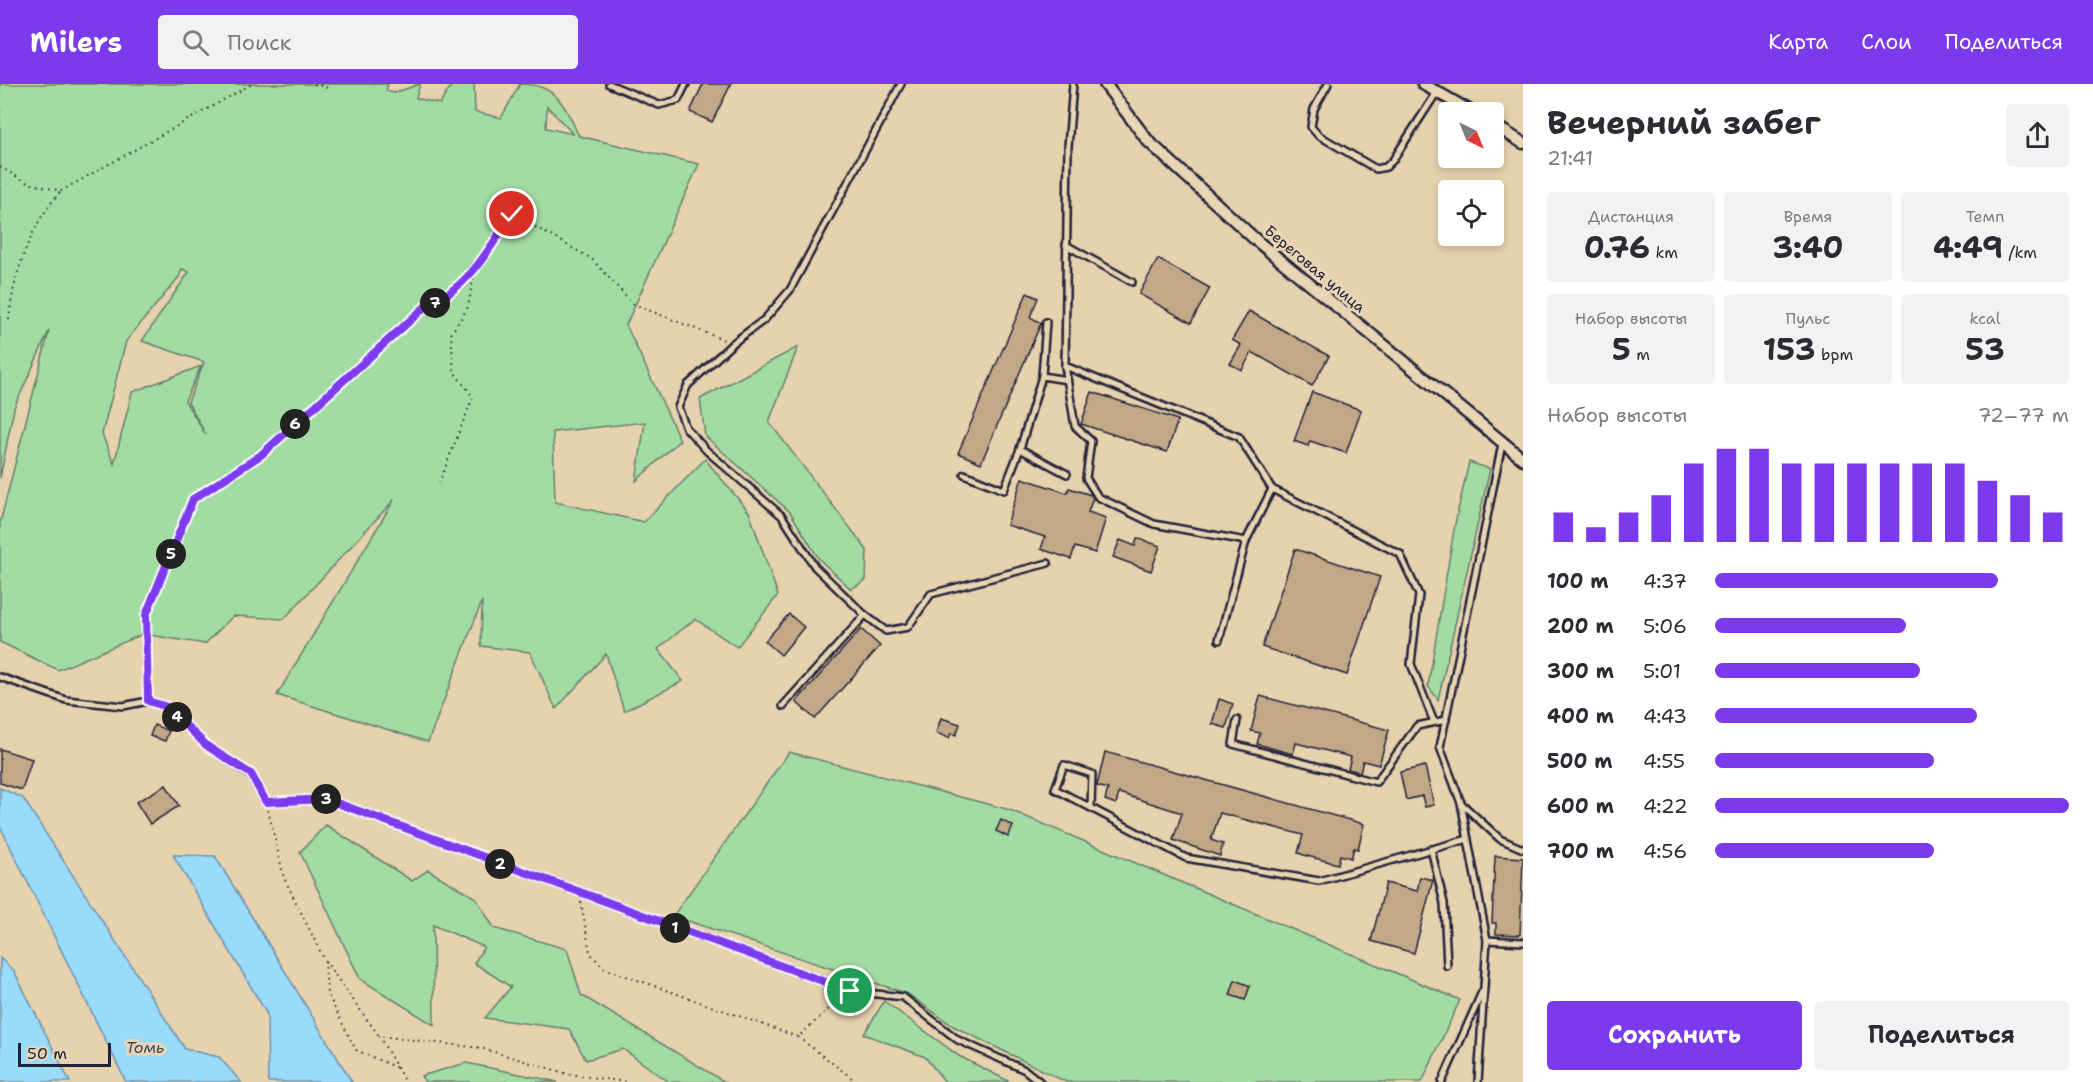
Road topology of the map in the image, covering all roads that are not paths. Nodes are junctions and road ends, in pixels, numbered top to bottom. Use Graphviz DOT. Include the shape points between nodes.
graph roads {
  1 [pos="609,84"];
  2 [pos="686,84"];
  3 [pos="901,84"];
  4 [pos="1073,84"];
  5 [pos="1105,84"];
  6 [pos="1328,84"];
  7 [pos="1423,84"];
  8 [pos="1437,92"];
  9 [pos="1454,102"];
  10 [pos="1504,131"];
  11 [pos="1523,143"];
  12 [pos="1066,245"];
  13 [pos="1132,282"];
  14 [pos="1047,322"];
  15 [pos="1065,366"];
  16 [pos="1042,376"];
  17 [pos="1067,380"];
  18 [pos="1502,444"];
  19 [pos="1020,450"];
  20 [pos="1523,459"];
  21 [pos="964,474"];
  22 [pos="1067,474"];
  23 [pos="1272,489"];
  24 [pos="1246,541"];
  25 [pos="1048,563"];
  26 [pos="865,615"];
  27 [pos="1218,640"];
  28 [pos="0,677"];
  29 [pos="783,706"];
  30 [pos="1237,720"];
  31 [pos="1446,720"];
  32 [pos="1434,722"];
  33 [pos="1461,803"];
  34 [pos="1091,807"];
  35 [pos="1468,838"];
  36 [pos="1431,849"];
  37 [pos="1523,849"];
  38 [pos="1487,940"];
  39 [pos="1523,942"];
  40 [pos="1447,966"];
  41 [pos="1484,988"];
  42 [pos="1040,1082"];
  43 [pos="1442,1082"];
  44 [pos="1478,1082"];
  1 -- 2 [label="lane" via="659,105 678,100"];
  3 -- 26 [label="lane" via="790,290 765,319 688,385 678,407 686,428 782,516 815,567"];
  4 -- 12 [label="lane"];
  5 -- 18 [label="street, Береговая улица" via="1148,141 1257,241"];
  6 -- 8 [label="lane" via="1314,110 1311,127 1376,169 1386,168 1393,160"];
  7 -- 8 [label="street"];
  8 -- 9 [label="street"];
  10 -- 11 [label="street"];
  12 -- 13 [label="lane"];
  12 -- 15 [label="lane"];
  14 -- 16 [label="lane"];
  15 -- 17 [label="lane"];
  15 -- 23 [label="lane" via="1239,437"];
  16 -- 17 [label="lane"];
  16 -- 19 [label="lane"];
  17 -- 24 [label="lane" via="1075,426 1091,441 1086,478 1098,497 1154,524"];
  18 -- 20 [label="street, Береговая улица"];
  18 -- 31 [label="lane"];
  19 -- 21 [label="lane" via="1004,490"];
  19 -- 22 [label="lane"];
  23 -- 24 [label="lane"];
  23 -- 32 [label="lane" via="1400,554 1419,595 1411,664"];
  24 -- 27 [label="lane"];
  25 -- 26 [label="lane" via="931,594 908,627 886,631"];
  26 -- 29 [label="lane"];
  28 -- 42 [label="lane" via="66,700 123,706 148,701 167,707 207,746 251,774 266,802 326,799 850,991 903,997 958,1040 1025,1070"];
  30 -- 32 [label="lane" via="1233,744 1376,782 1417,726"];
  31 -- 32 [label="lane"];
  31 -- 33 [label="lane" via="1440,747"];
  33 -- 35 [label="lane"];
  33 -- 37 [label="lane" via="1500,839"];
  34 -- 34 [label="lane" via="1056,789 1064,765 1092,774"];
  34 -- 36 [label="lane" via="1186,858 1319,881"];
  35 -- 36 [label="lane"];
  35 -- 38 [label="lane"];
  36 -- 40 [label="lane" via="1444,903"];
  38 -- 39 [label="lane"];
  38 -- 41 [label="lane"];
  41 -- 43 [label="lane"];
  41 -- 44 [label="lane"];
}
